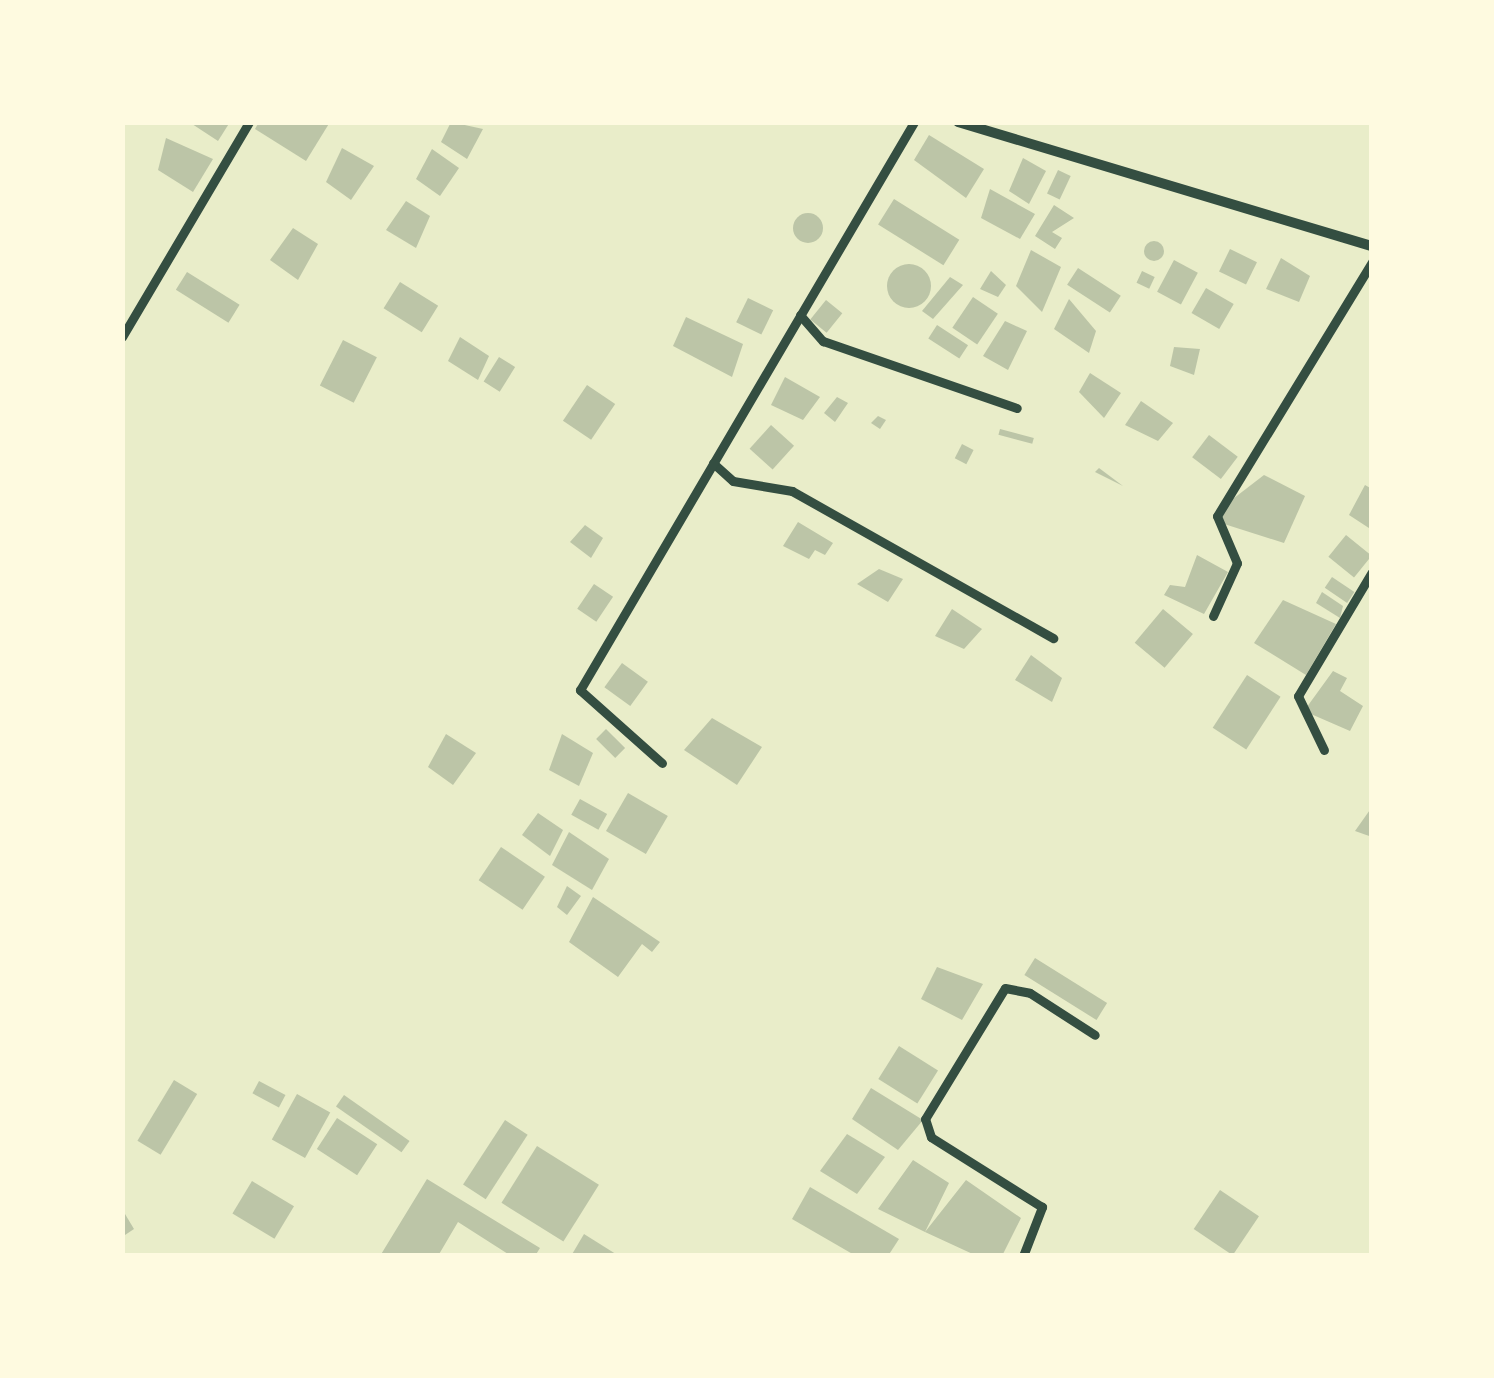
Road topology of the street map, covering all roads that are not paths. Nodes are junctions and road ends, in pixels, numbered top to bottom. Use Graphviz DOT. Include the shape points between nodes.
graph roads {
  1 [pos="248,122"];
  2 [pos="914,122"];
  3 [pos="958,122"];
  4 [pos="1372,246"];
  5 [pos="1372,262"];
  6 [pos="800,316"];
  7 [pos="122,337"];
  8 [pos="1017,408"];
  9 [pos="713,463"];
  10 [pos="1372,572"];
  11 [pos="1214,616"];
  12 [pos="1053,638"];
  13 [pos="1324,750"];
  14 [pos="662,762"];
  15 [pos="1095,1035"];
  16 [pos="1023,1256"];
  1 -- 7 [label="street"];
  2 -- 6 [label="street"];
  3 -- 4 [label="street"];
  5 -- 11 [label="street" via="1217,516 1237,563"];
  6 -- 8 [label="street" via="823,340"];
  6 -- 9 [label="street"];
  9 -- 12 [label="street" via="733,481 792,491"];
  9 -- 14 [label="street" via="580,690"];
  10 -- 13 [label="street" via="1298,696"];
  15 -- 16 [label="street" via="1030,993 1005,988 925,1120 931,1137 1042,1207"];
}
